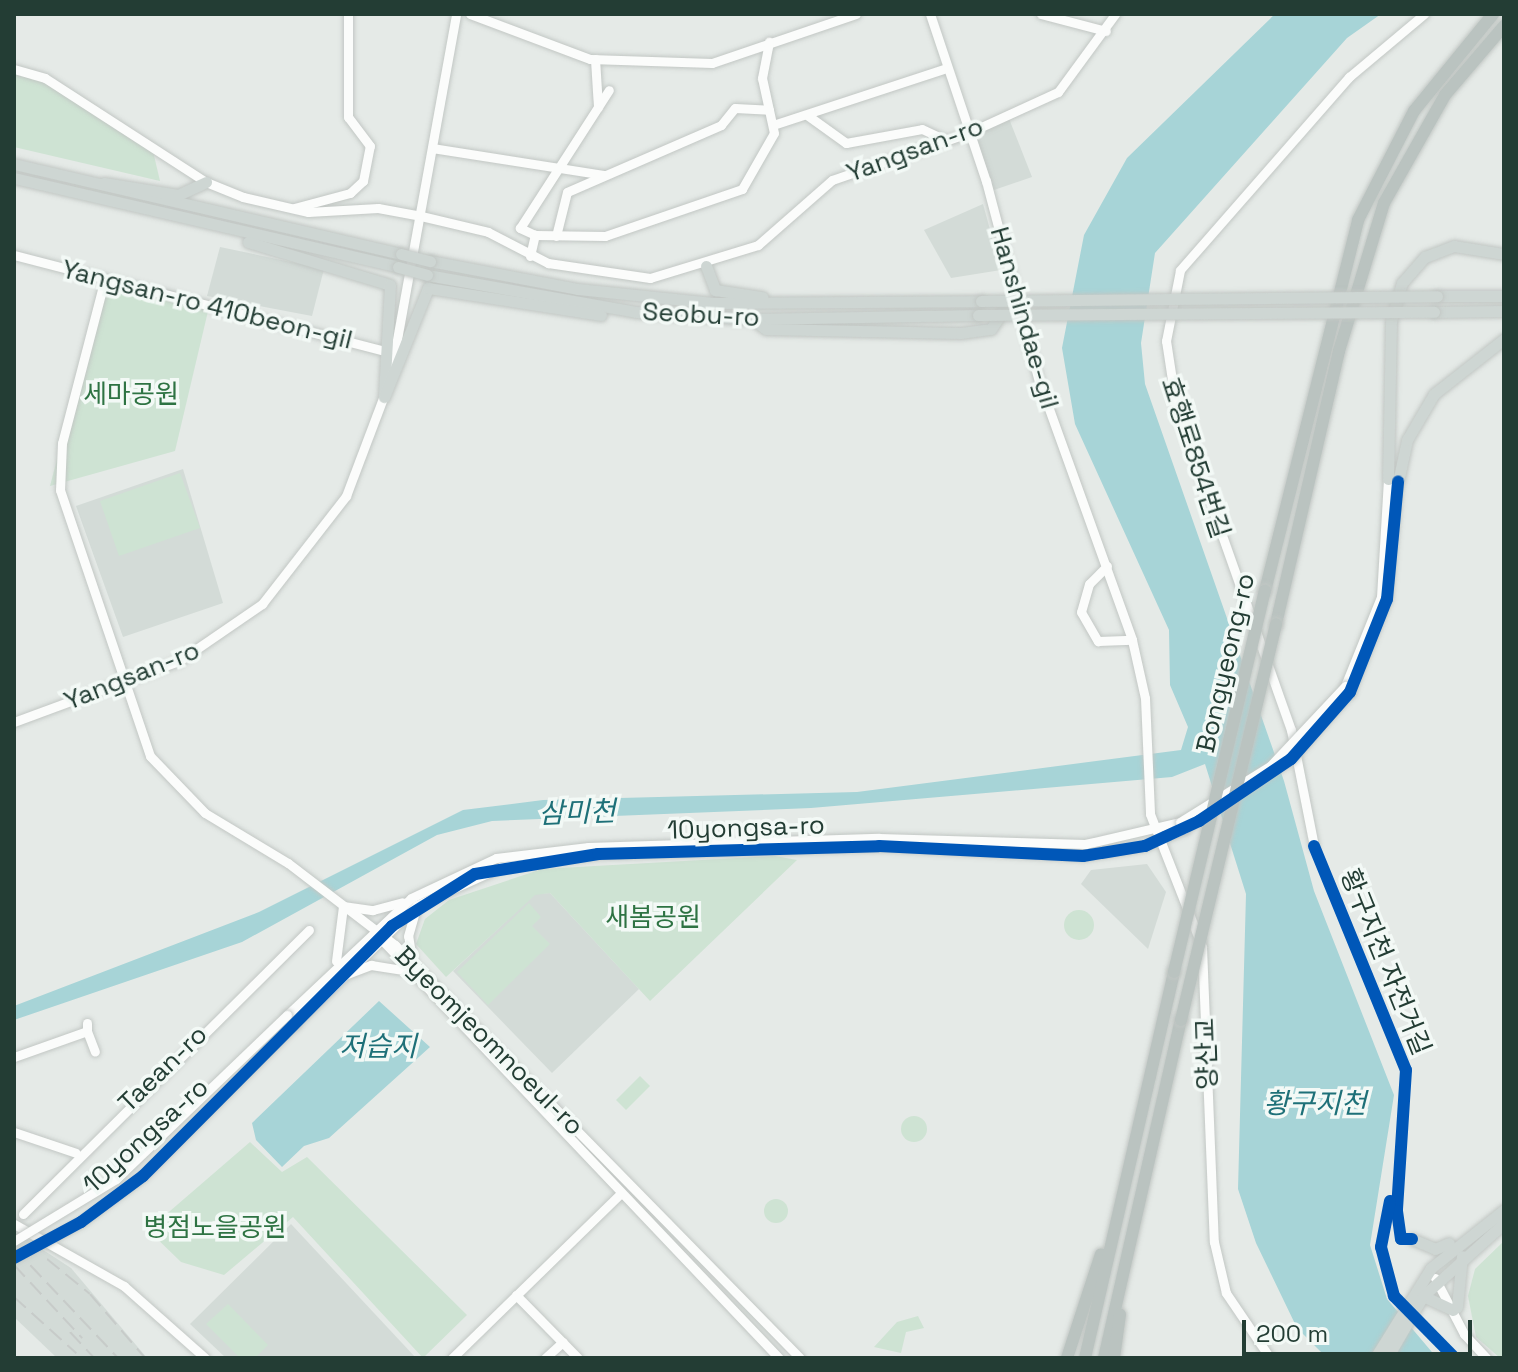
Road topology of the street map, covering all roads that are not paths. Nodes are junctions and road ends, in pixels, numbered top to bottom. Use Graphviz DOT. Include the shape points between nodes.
graph roads {
  1 [pos="348,14"];
  2 [pos="456,14"];
  3 [pos="470,14"];
  4 [pos="856,14"];
  5 [pos="930,14"];
  6 [pos="1041,14"];
  7 [pos="1115,14"];
  8 [pos="1424,14"];
  9 [pos="1493,14"];
  10 [pos="1504,26"];
  11 [pos="1106,31"];
  12 [pos="769,42"];
  13 [pos="595,59"];
  14 [pos="946,68"];
  15 [pos="14,69"];
  16 [pos="609,90"];
  17 [pos="598,107"];
  18 [pos="769,110"];
  19 [pos="807,115"];
  20 [pos="773,125"];
  21 [pos="968,133"];
  22 [pos="946,140"];
  23 [pos="432,148"];
  24 [pos="14,164"];
  25 [pos="557,168"];
  26 [pos="605,175"];
  27 [pos="14,178"];
  28 [pos="206,182"];
  29 [pos="91,184"];
  30 [pos="291,209"];
  31 [pos="421,216"];
  32 [pos="190,223"];
  33 [pos="535,235"];
  34 [pos="556,236"];
  35 [pos="1504,254"];
  36 [pos="14,255"];
  37 [pos="530,256"];
  38 [pos="706,266"];
  39 [pos="104,282"];
  40 [pos="1504,296"];
  41 [pos="1017,302"];
  42 [pos="858,303"];
  43 [pos="1504,311"];
  44 [pos="636,312"];
  45 [pos="753,319"];
  46 [pos="1504,339"];
  47 [pos="384,347"];
  48 [pos="393,362"];
  49 [pos="384,397"];
  50 [pos="1393,481"];
  51 [pos="1107,566"];
  52 [pos="1132,640"];
  53 [pos="124,682"];
  54 [pos="14,722"];
  55 [pos="1147,745"];
  56 [pos="1159,836"];
  57 [pos="1119,840"];
  58 [pos="1314,846"];
  59 [pos="1121,852"];
  60 [pos="411,904"];
  61 [pos="343,906"];
  62 [pos="309,930"];
  63 [pos="371,931"];
  64 [pos="380,938"];
  65 [pos="413,963"];
  66 [pos="334,966"];
  67 [pos="404,971"];
  68 [pos="343,975"];
  69 [pos="95,1052"];
  70 [pos="14,1057"];
  71 [pos="14,1132"];
  72 [pos="594,1146"];
  73 [pos="76,1153"];
  74 [pos="583,1156"];
  75 [pos="620,1194"];
  76 [pos="1504,1210"];
  77 [pos="23,1214"];
  78 [pos="1115,1218"];
  79 [pos="668,1221"];
  80 [pos="1504,1223"];
  81 [pos="14,1224"];
  82 [pos="1482,1224"];
  83 [pos="656,1231"];
  84 [pos="1464,1237"];
  85 [pos="1412,1239"];
  86 [pos="14,1241"];
  87 [pos="1464,1253"];
  88 [pos="14,1258"];
  89 [pos="1434,1274"];
  90 [pos="1116,1294"];
  91 [pos="516,1295"];
  92 [pos="1416,1299"];
  93 [pos="1455,1311"];
  94 [pos="761,1317"];
  95 [pos="749,1327"];
  96 [pos="563,1342"];
  97 [pos="205,1358"];
  98 [pos="452,1358"];
  99 [pos="545,1358"];
  100 [pos="578,1358"];
  101 [pos="779,1358"];
  102 [pos="800,1358"];
  103 [pos="1067,1358"];
  104 [pos="1085,1358"];
  105 [pos="1104,1358"];
  106 [pos="1114,1358"];
  107 [pos="1270,1358"];
  108 [pos="1375,1358"];
  109 [pos="1387,1358"];
  110 [pos="1486,1358"];
  1 -- 30 [label="street" via="348,117 370,146 363,181 350,193"];
  2 -- 23 [label="street, Yangsan-ro"];
  3 -- 13 [label="street"];
  4 -- 12 [label="street"];
  5 -- 14 [label="street, Hanshindae-gil"];
  6 -- 11 [label="street"];
  7 -- 11 [label="street, Yangsan-ro"];
  8 -- 58 [label="street, 효행로854번길" via="1349,77 1180,270 1166,341 1176,406 1291,730"];
  9 -- 78 [label="highway, Bongyeong-ro, bridge" via="1414,111 1358,220"];
  10 -- 90 [label="highway, Bongyeong-ro, bridge" via="1420,134 1368,248"];
  11 -- 21 [label="street, Yangsan-ro" via="1058,92"];
  12 -- 13 [label="street" via="712,63"];
  12 -- 18 [label="street" via="762,78"];
  13 -- 17 [label="street"];
  14 -- 19 [label="street"];
  14 -- 21 [label="street, Hanshindae-gil"];
  15 -- 28 [label="street, Yangsan-ro" via="45,78"];
  16 -- 17 [label="street"];
  17 -- 25 [label="street"];
  18 -- 20 [label="street"];
  18 -- 26 [label="street" via="735,108 721,125"];
  19 -- 20 [label="street"];
  19 -- 22 [label="street" via="846,143 922,129"];
  20 -- 34 [label="street" via="742,189 605,236"];
  21 -- 22 [label="street, Yangsan-ro"];
  21 -- 41 [label="street, Hanshindae-gil"];
  22 -- 38 [label="street, Yangsan-ro" via="832,180 766,239"];
  23 -- 25 [label="street"];
  23 -- 31 [label="street, Yangsan-ro"];
  24 -- 29 [label="main road"];
  25 -- 26 [label="street"];
  25 -- 33 [label="street" via="520,228"];
  26 -- 34 [label="street" via="567,192"];
  27 -- 32 [label="main road"];
  28 -- 29 [label="main road" via="178,195 120,182"];
  28 -- 30 [label="street, Yangsan-ro"];
  29 -- 42 [label="main road, Seobu-ro, bridge" via="430,261 651,299"];
  30 -- 31 [label="street, Yangsan-ro" via="332,214 378,208"];
  31 -- 37 [label="street, Yangsan-ro" via="488,232"];
  31 -- 48 [label="street, Yangsan-ro"];
  32 -- 44 [label="main road, Seobu-ro, bridge" via="427,275"];
  32 -- 47 [label="main road" via="381,279 394,295"];
  33 -- 34 [label="street"];
  33 -- 37 [label="street"];
  35 -- 50 [label="main road" via="1454,246 1425,257 1402,283 1391,321"];
  36 -- 39 [label="street, Yangsan-ro 410beon-gil"];
  37 -- 38 [label="street, Yangsan-ro" via="650,278"];
  38 -- 42 [label="main road" via="709,283 725,295"];
  39 -- 47 [label="street, Yangsan-ro 410beon-gil"];
  39 -- 53 [label="street" via="62,443 60,490"];
  40 -- 42 [label="main road, Seobu-ro, bridge"];
  41 -- 45 [label="main road" via="1007,304 991,329 961,333 766,329"];
  41 -- 51 [label="street, Hanshindae-gil"];
  43 -- 45 [label="main road, Seobu-ro, bridge"];
  44 -- 45 [label="main road, Seobu-ro"];
  44 -- 49 [label="main road" via="597,315 428,288"];
  46 -- 50 [label="main road" via="1434,394 1407,440"];
  47 -- 48 [label="street, Yangsan-ro 410beon-gil"];
  47 -- 49 [label="main road"];
  48 -- 49 [label="street, Yangsan-ro"];
  49 -- 53 [label="street, Yangsan-ro" via="346,496 290,575 204,648"];
  50 -- 56 [label="street, 10yongsa-ro, bridge" via="1387,599 1348,689 1291,759"];
  51 -- 52 [label="street, Hanshindae-gil"];
  51 -- 52 [label="street" via="1089,584 1081,612 1098,641"];
  52 -- 55 [label="street, Hanshindae-gil"];
  53 -- 54 [label="street, Yangsan-ro"];
  53 -- 61 [label="street" via="150,756 205,813 288,863"];
  55 -- 56 [label="street, 양산교" via="1149,805"];
  56 -- 57 [label="street, 10yongsa-ro"];
  56 -- 59 [label="street, 10yongsa-ro"];
  56 -- 107 [label="street, 양산교" via="1202,947 1214,1242 1226,1293"];
  57 -- 59 [label="street"];
  57 -- 60 [label="street, 10yongsa-ro" via="554,849 470,865"];
  59 -- 60 [label="street, 10yongsa-ro" via="879,846 564,856 475,874"];
  60 -- 61 [label="street" via="373,910"];
  60 -- 63 [label="street, 10yongsa-ro"];
  60 -- 64 [label="street, 10yongsa-ro"];
  60 -- 65 [label="street" via="408,936"];
  61 -- 63 [label="street"];
  61 -- 66 [label="street"];
  62 -- 73 [label="street, Taean-ro"];
  63 -- 64 [label="street"];
  63 -- 66 [label="street, 10yongsa-ro"];
  64 -- 65 [label="street, Byeomjeomnoeul-ro"];
  64 -- 67 [label="street, Byeomjeomnoeul-ro"];
  64 -- 68 [label="street, 10yongsa-ro"];
  65 -- 67 [label="street"];
  65 -- 72 [label="street, Byeomjeomnoeul-ro"];
  66 -- 86 [label="street, 10yongsa-ro, bridge" via="116,1179"];
  67 -- 68 [label="street" via="371,965"];
  67 -- 74 [label="street, Byeomjeomnoeul-ro"];
  68 -- 88 [label="street, 10yongsa-ro, bridge" via="143,1176 81,1222"];
  69 -- 70 [label="street" via="87,1027"];
  71 -- 73 [label="street"];
  72 -- 74 [label="street"];
  72 -- 79 [label="street, Byeomjeomnoeul-ro"];
  73 -- 77 [label="street, Taean-ro"];
  74 -- 75 [label="street, Byeomjeomnoeul-ro"];
  75 -- 83 [label="street, Byeomjeomnoeul-ro"];
  75 -- 91 [label="street"];
  76 -- 82 [label="main road"];
  78 -- 103 [label="highway"];
  78 -- 104 [label="highway, Bongyeong-ro"];
  79 -- 83 [label="street"];
  79 -- 94 [label="street, Byeomjeomnoeul-ro"];
  80 -- 87 [label="main road"];
  81 -- 97 [label="street" via="113,1278"];
  82 -- 84 [label="main road"];
  82 -- 87 [label="main road" via="1462,1247"];
  83 -- 95 [label="street, Byeomjeomnoeul-ro"];
  84 -- 85 [label="main road" via="1435,1249"];
  84 -- 89 [label="main road"];
  87 -- 89 [label="main road"];
  87 -- 93 [label="main road"];
  89 -- 92 [label="main road"];
  89 -- 93 [label="street"];
  90 -- 105 [label="highway, Bongyeong-ro"];
  90 -- 106 [label="highway"];
  91 -- 96 [label="street"];
  91 -- 98 [label="street"];
  92 -- 93 [label="main road"];
  92 -- 108 [label="main road"];
  92 -- 109 [label="main road"];
  93 -- 110 [label="street"];
  94 -- 95 [label="street"];
  94 -- 102 [label="street, Byeomjeomnoeul-ro"];
  95 -- 101 [label="street, Byeomjeomnoeul-ro"];
  96 -- 99 [label="street"];
  96 -- 100 [label="street"];
}
